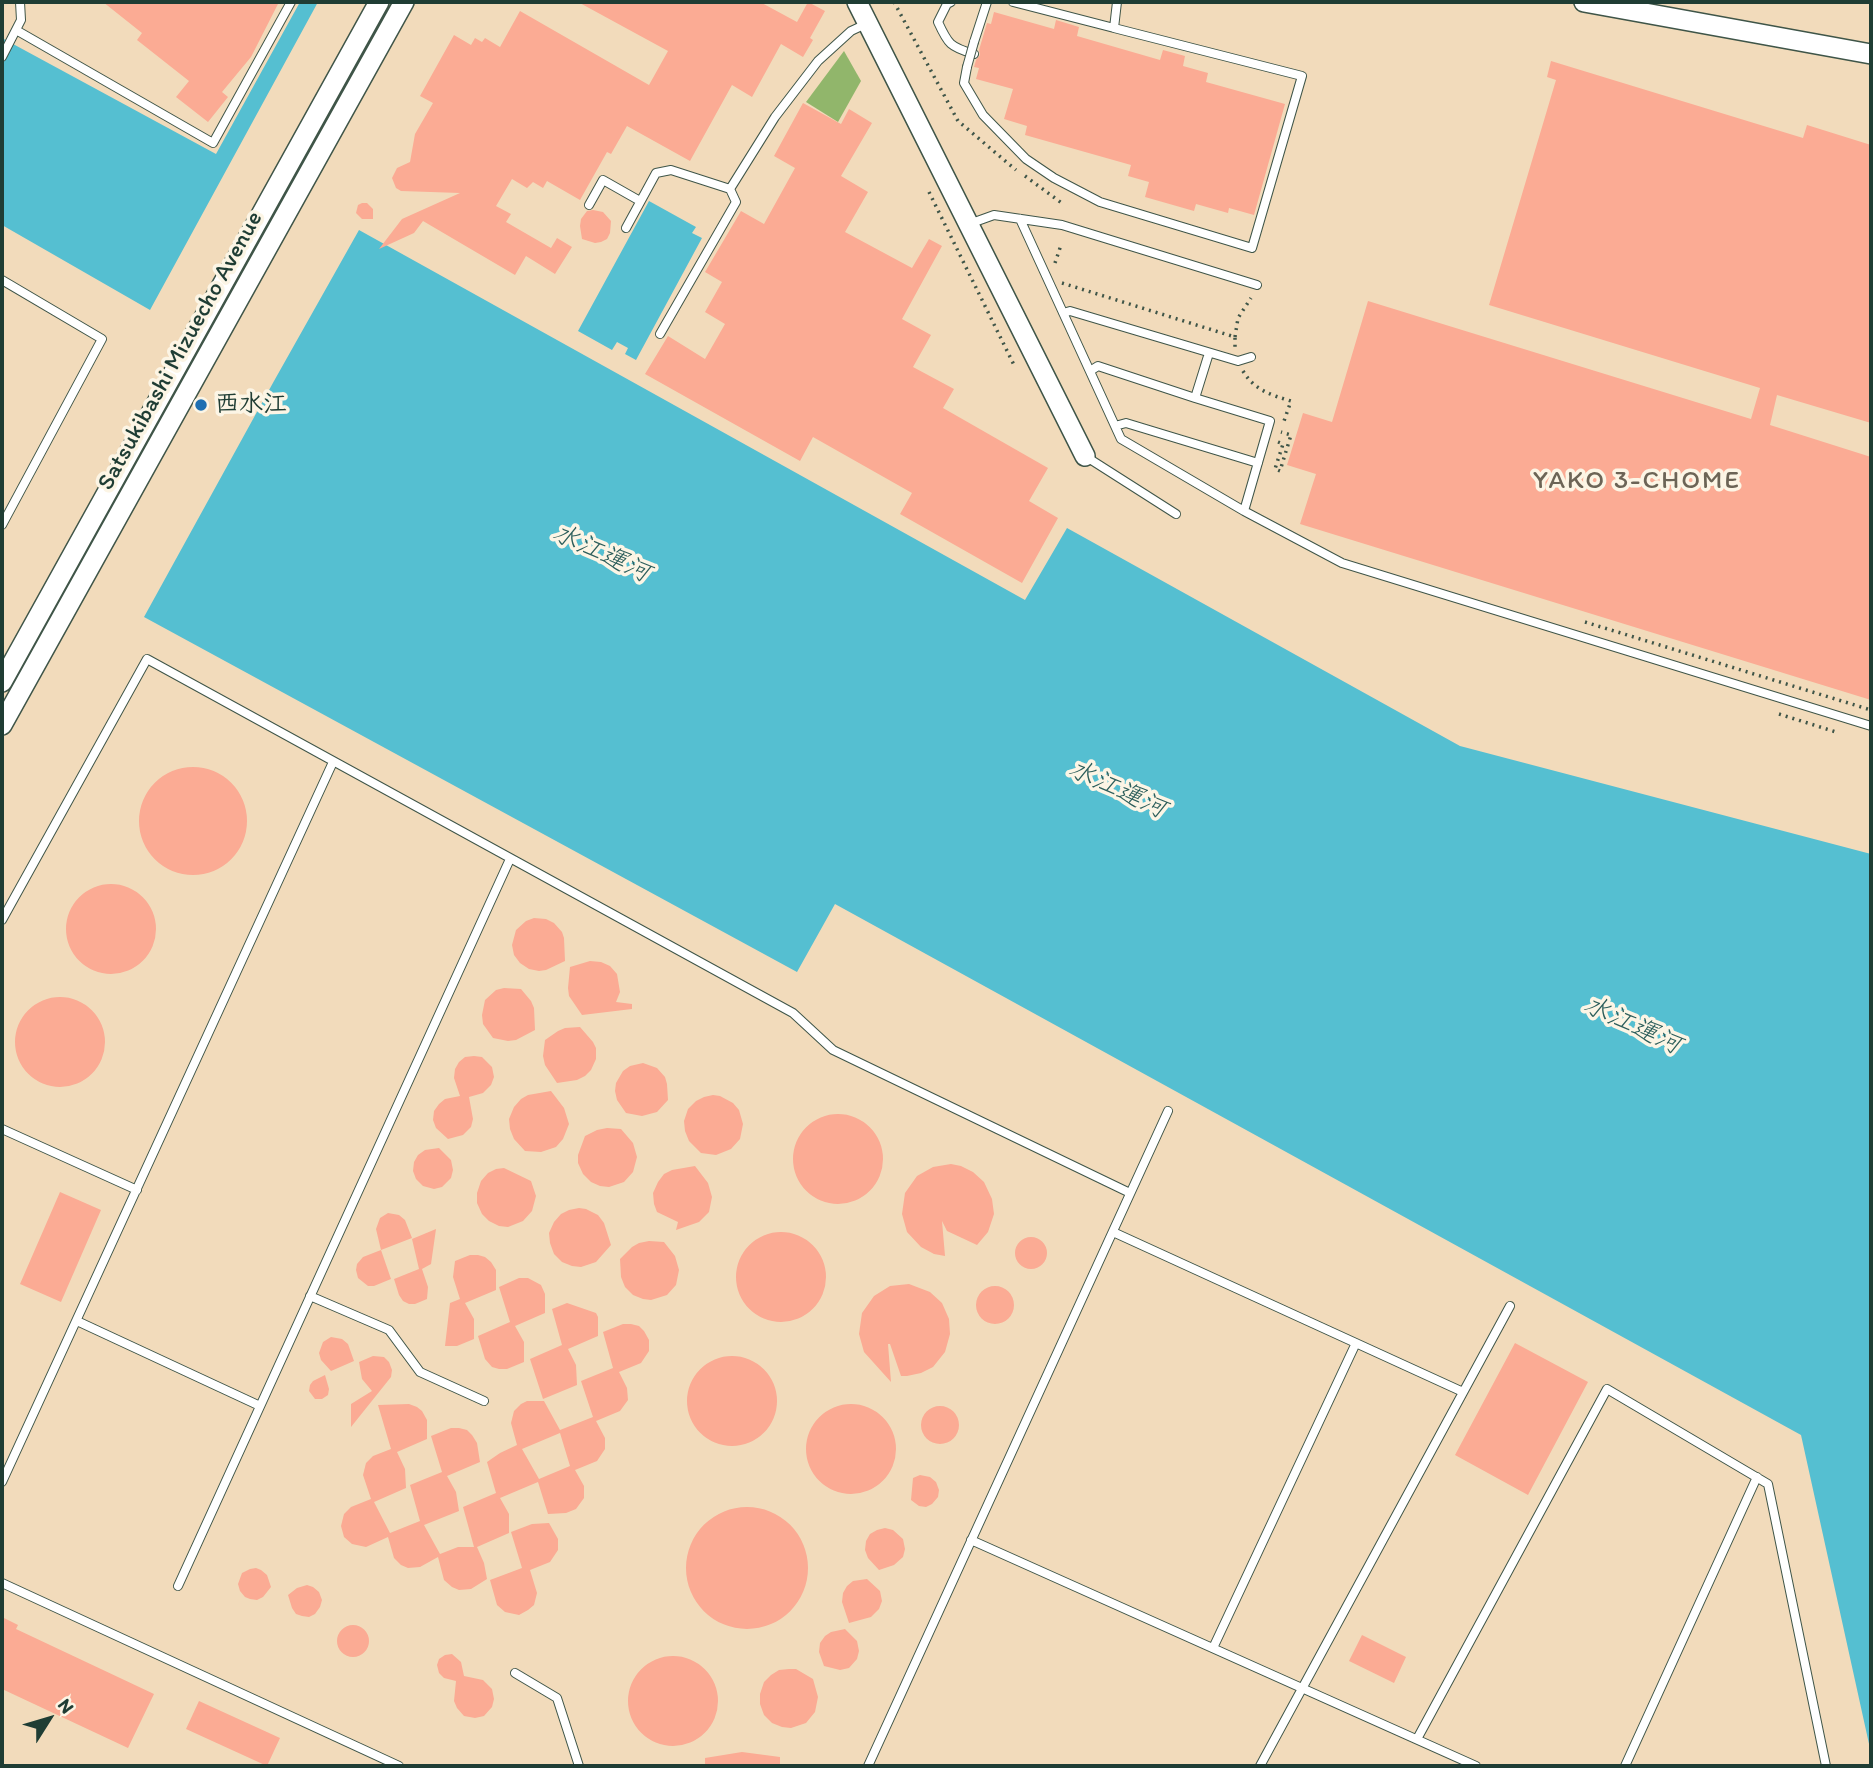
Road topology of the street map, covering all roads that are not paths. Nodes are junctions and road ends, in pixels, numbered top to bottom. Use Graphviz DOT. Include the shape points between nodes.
graph roads {
  1 [pos="20,2"];
  2 [pos="291,2"];
  3 [pos="379,2"];
  4 [pos="404,2"];
  5 [pos="858,2"];
  6 [pos="951,2"];
  7 [pos="987,2"];
  8 [pos="1013,2"];
  9 [pos="1117,2"];
  10 [pos="1584,2"];
  11 [pos="868,23"];
  12 [pos="1114,27"];
  13 [pos="14,33"];
  14 [pos="974,54"];
  15 [pos="1871,54"];
  16 [pos="2,57"];
  17 [pos="730,189"];
  18 [pos="640,201"];
  19 [pos="589,205"];
  20 [pos="1020,219"];
  21 [pos="969,224"];
  22 [pos="626,229"];
  23 [pos="2,280"];
  24 [pos="1257,285"];
  25 [pos="1063,313"];
  26 [pos="660,334"];
  27 [pos="1209,353"];
  28 [pos="1251,357"];
  29 [pos="1090,371"];
  30 [pos="1195,398"];
  31 [pos="1115,426"];
  32 [pos="1085,456"];
  33 [pos="1258,463"];
  34 [pos="1244,511"];
  35 [pos="1176,514"];
  36 [pos="2,525"];
  37 [pos="2,681"];
  38 [pos="2,725"];
  39 [pos="1871,726"];
  40 [pos="333,762"];
  41 [pos="510,859"];
  42 [pos="2,920"];
  43 [pos="1168,1111"];
  44 [pos="2,1129"];
  45 [pos="137,1190"];
  46 [pos="1130,1193"];
  47 [pos="1113,1232"];
  48 [pos="310,1296"];
  49 [pos="1510,1306"];
  50 [pos="77,1321"];
  51 [pos="1356,1343"];
  52 [pos="1463,1392"];
  53 [pos="484,1401"];
  54 [pos="260,1406"];
  55 [pos="1757,1477"];
  56 [pos="2,1482"];
  57 [pos="971,1540"];
  58 [pos="2,1583"];
  59 [pos="178,1586"];
  60 [pos="1213,1648"];
  61 [pos="515,1673"];
  62 [pos="1302,1688"];
  63 [pos="1417,1740"];
  64 [pos="399,1766"];
  65 [pos="579,1766"];
  66 [pos="868,1766"];
  67 [pos="1260,1766"];
  68 [pos="1476,1766"];
  69 [pos="1625,1766"];
  70 [pos="1826,1766"];
  1 -- 13 [label="lane" via="21,20"];
  2 -- 13 [label="lane" via="213,143"];
  3 -- 37 [label="street, Satsukibashi Mizuecho Avenue"];
  4 -- 38 [label="street, Satsukibashi Mizuecho Avenue"];
  5 -- 11 [label="street"];
  6 -- 14 [label="lane" via="937,22 946,40"];
  7 -- 12 [label="lane, bridge" via="964,83 984,115 1026,159 1100,202 1252,248 1302,76"];
  8 -- 12 [label="lane"];
  9 -- 12 [label="lane"];
  10 -- 15 [label="street"];
  11 -- 17 [label="lane" via="851,31 818,61 775,117"];
  11 -- 21 [label="street"];
  13 -- 16 [label="lane"];
  17 -- 18 [label="lane" via="671,170 656,173"];
  17 -- 26 [label="lane" via="736,202"];
  18 -- 19 [label="lane" via="603,180"];
  18 -- 22 [label="lane"];
  20 -- 21 [label="lane" via="994,215"];
  20 -- 24 [label="lane" via="1062,225"];
  20 -- 25 [label="lane"];
  21 -- 32 [label="street"];
  23 -- 36 [label="lane" via="102,339"];
  25 -- 27 [label="lane" via="1070,311"];
  25 -- 29 [label="lane"];
  27 -- 28 [label="lane" via="1238,361"];
  27 -- 30 [label="lane"];
  29 -- 30 [label="lane" via="1098,366"];
  29 -- 31 [label="lane"];
  30 -- 33 [label="lane" via="1270,421"];
  31 -- 33 [label="lane" via="1126,423"];
  31 -- 34 [label="lane" via="1121,439"];
  32 -- 35 [label="lane"];
  33 -- 34 [label="lane"];
  34 -- 39 [label="lane" via="1342,563"];
  40 -- 41 [label="lane"];
  40 -- 42 [label="lane" via="147,659"];
  40 -- 45 [label="lane"];
  41 -- 46 [label="lane" via="793,1013 832,1051"];
  41 -- 48 [label="lane"];
  43 -- 46 [label="lane"];
  44 -- 45 [label="lane"];
  45 -- 50 [label="lane"];
  46 -- 47 [label="lane"];
  47 -- 51 [label="lane"];
  47 -- 57 [label="lane"];
  48 -- 53 [label="lane" via="389,1330 420,1372"];
  48 -- 54 [label="lane"];
  49 -- 52 [label="lane"];
  50 -- 54 [label="lane"];
  50 -- 56 [label="lane"];
  51 -- 52 [label="lane"];
  51 -- 60 [label="lane"];
  52 -- 62 [label="lane"];
  54 -- 59 [label="lane"];
  55 -- 63 [label="lane" via="1607,1389"];
  55 -- 69 [label="lane"];
  55 -- 70 [label="lane" via="1769,1484"];
  57 -- 60 [label="lane"];
  57 -- 66 [label="lane"];
  58 -- 64 [label="lane"];
  60 -- 62 [label="lane"];
  61 -- 65 [label="lane" via="556,1698"];
  62 -- 63 [label="lane"];
  62 -- 67 [label="lane"];
  63 -- 68 [label="lane"];
}
